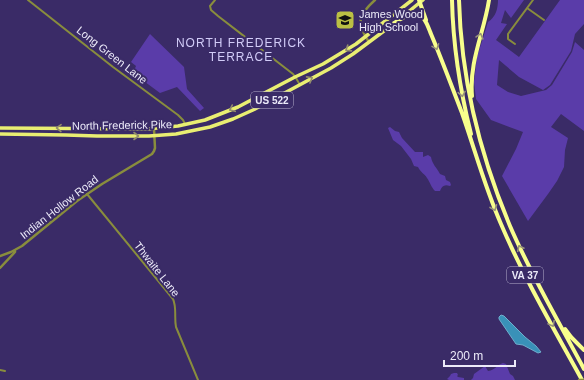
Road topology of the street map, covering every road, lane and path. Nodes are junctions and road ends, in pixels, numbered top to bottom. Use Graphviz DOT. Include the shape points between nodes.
graph roads {
  1 [pos="28,0"];
  2 [pos="215,0"];
  3 [pos="374,0"];
  4 [pos="412,0"];
  5 [pos="452,0"];
  6 [pos="459,0"];
  7 [pos="489,0"];
  8 [pos="533,0"];
  9 [pos="420,1"];
  10 [pos="527,8"];
  11 [pos="544,20"];
  12 [pos="392,25"];
  13 [pos="431,34"];
  14 [pos="366,37"];
  15 [pos="370,42"];
  16 [pos="514,44"];
  17 [pos="295,77"];
  18 [pos="300,85"];
  19 [pos="185,125"];
  20 [pos="0,128"];
  21 [pos="154,129"];
  22 [pos="0,134"];
  23 [pos="154,136"];
  24 [pos="481,143"];
  25 [pos="481,171"];
  26 [pos="87,194"];
  27 [pos="15,250"];
  28 [pos="0,256"];
  29 [pos="0,266"];
  30 [pos="558,320"];
  31 [pos="584,350"];
  32 [pos="584,369"];
  33 [pos="0,370"];
  34 [pos="2,373"];
  35 [pos="198,380"];
  36 [pos="582,380"];
  1 -- 19 [label="street, Long Green Lane" via="178,115"];
  2 -- 17 [label="street" via="210,6 211,10"];
  3 -- 14 [label="street" via="366,8 361,19 361,28"];
  4 -- 14 [label="highway, North Frederick Pike / US 522"];
  5 -- 25 [label="highway, VA 37, one-way" via="461,85"];
  6 -- 24 [label="highway, VA 37" via="465,66"];
  24 -- 7 [label="highway, one-way" via="471,77"];
  8 -- 10 [label="street"];
  9 -- 12 [label="highway, North Frederick Pike / US 522"];
  9 -- 13 [label="highway"];
  10 -- 11 [label="street"];
  10 -- 16 [label="street" via="508,34 508,39"];
  12 -- 13 [label="highway" via="408,15 417,15 424,20"];
  12 -- 15 [label="highway, North Frederick Pike / US 522"];
  13 -- 25 [label="highway, one-way"];
  14 -- 15 [label="street"];
  14 -- 17 [label="highway, North Frederick Pike / US 522, one-way" via="327,62"];
  18 -- 15 [label="highway, North Frederick Pike / US 522, one-way"];
  17 -- 18 [label="street"];
  17 -- 19 [label="highway, North Frederick Pike / US 522, one-way" via="225,113"];
  18 -- 23 [label="highway, North Frederick Pike / US 522" via="222,123 188,132"];
  19 -- 21 [label="highway, North Frederick Pike / US 522"];
  21 -- 20 [label="highway, North Frederick Pike / US 522, one-way"];
  21 -- 23 [label="street, Indian Hollow Road"];
  22 -- 23 [label="highway, North Frederick Pike / US 522, one-way"];
  23 -- 26 [label="street, Indian Hollow Road" via="155,148 152,154"];
  30 -- 24 [label="highway, VA 37, one-way" via="510,226"];
  25 -- 36 [label="highway, VA 37, one-way" via="512,250"];
  26 -- 27 [label="street, Indian Hollow Road"];
  26 -- 35 [label="street, Thwaite Lane" via="173,299 176,308 176,327"];
  27 -- 28 [label="street"];
  27 -- 29 [label="street, Indian Hollow Road"];
  30 -- 31 [label="highway"];
  30 -- 32 [label="highway, VA 37"];
  33 -- 34 [label="street" via="5,370"];
}
